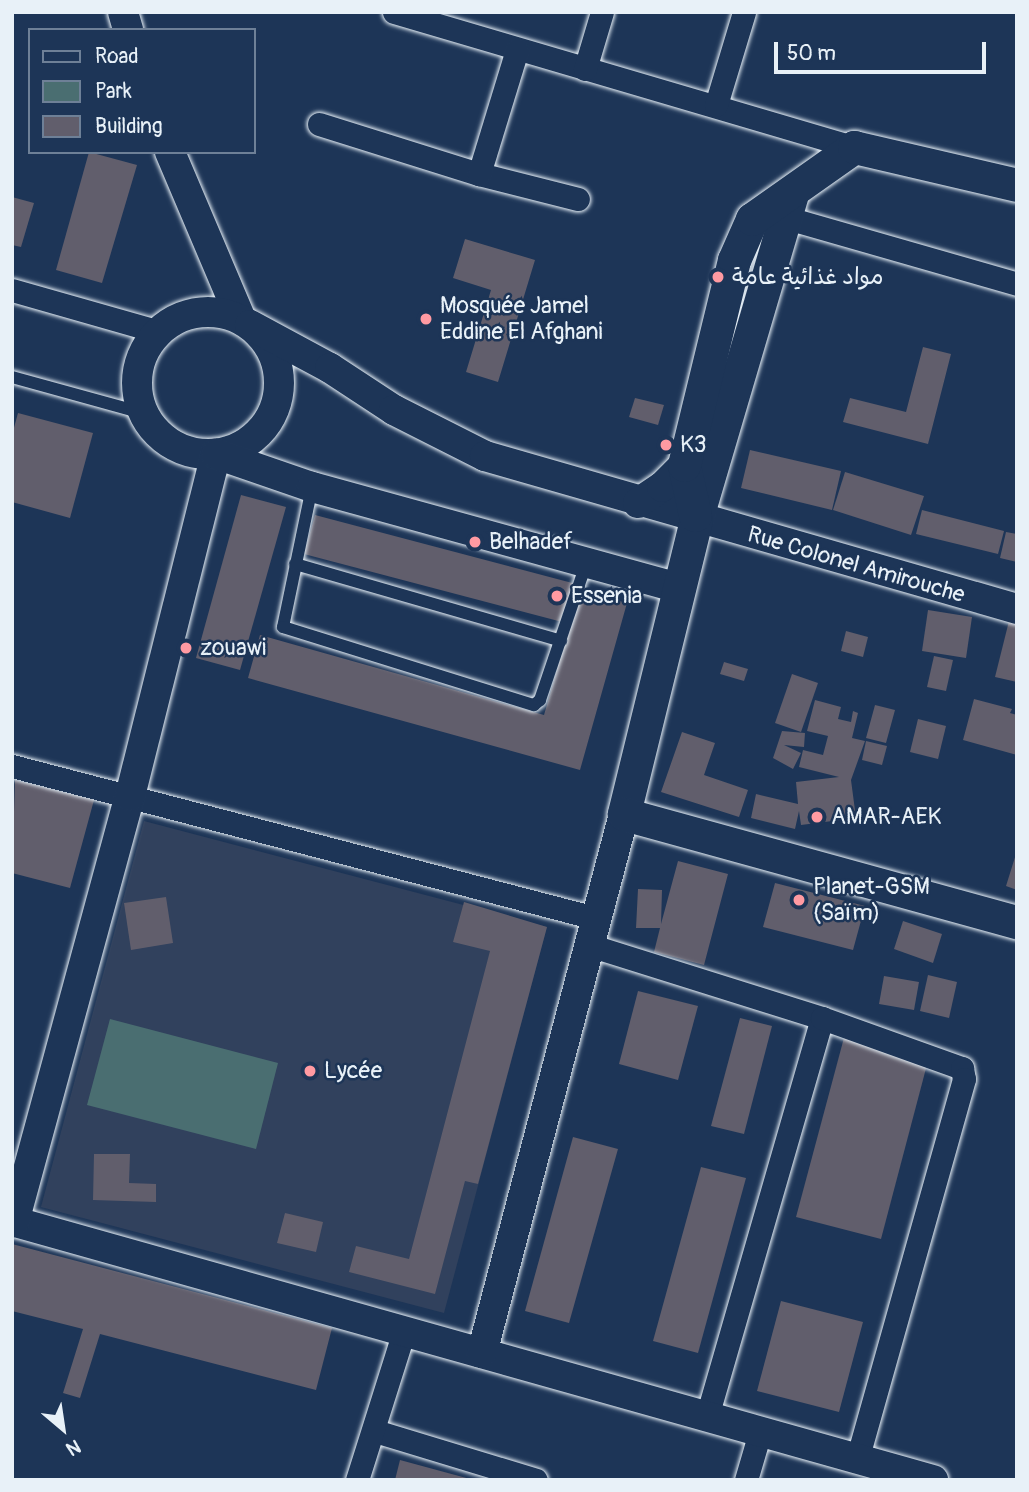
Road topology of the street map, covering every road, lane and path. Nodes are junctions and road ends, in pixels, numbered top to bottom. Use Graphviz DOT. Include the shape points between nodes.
graph roads {
  1 [pos="394,12"];
  2 [pos="602,12"];
  3 [pos="744,12"];
  4 [pos="449,20"];
  5 [pos="517,50"];
  6 [pos="585,69"];
  7 [pos="716,105"];
  8 [pos="320,124"];
  9 [pos="855,147"];
  10 [pos="171,154"];
  11 [pos="479,174"];
  12 [pos="1017,185"];
  13 [pos="578,199"];
  14 [pos="788,205"];
  15 [pos="1017,284"];
  16 [pos="12,290"];
  17 [pos="245,321"];
  18 [pos="159,331"];
  19 [pos="12,377"];
  20 [pos="143,413"];
  21 [pos="216,454"];
  22 [pos="684,465"];
  23 [pos="312,487"];
  24 [pos="638,503"];
  25 [pos="696,520"];
  26 [pos="295,564"];
  27 [pos="586,564"];
  28 [pos="680,588"];
  29 [pos="1017,609"];
  30 [pos="561,641"];
  31 [pos="12,766"];
  32 [pos="130,796"];
  33 [pos="624,814"];
  34 [pos="1017,922"];
  35 [pos="595,933"];
  36 [pos="822,1018"];
  37 [pos="13,1221"];
  38 [pos="404,1331"];
  39 [pos="482,1353"];
  40 [pos="706,1416"];
  41 [pos="375,1431"];
  42 [pos="760,1432"];
  43 [pos="857,1459"];
  44 [pos="358,1480"];
  45 [pos="536,1480"];
  46 [pos="746,1480"];
  47 [pos="933,1480"];
  1 -- 4 [label="street"];
  2 -- 6 [label="street"];
  3 -- 7 [label="street"];
  4 -- 5 [label="street"];
  5 -- 6 [label="street"];
  5 -- 11 [label="street"];
  6 -- 7 [label="street"];
  7 -- 9 [label="street"];
  8 -- 11 [label="street"];
  9 -- 12 [label="main road"];
  9 -- 14 [label="main road"];
  10 -- 17 [label="street"];
  11 -- 13 [label="street"];
  14 -- 15 [label="street"];
  14 -- 22 [label="main road" via="752,219 734,260"];
  14 -- 25 [label="main road"];
  16 -- 18 [label="street"];
  17 -- 18 [label="street" via="203,312 179,318"];
  17 -- 21 [label="street" via="267,342 278,365 279,389 273,413 259,433 239,447"];
  17 -- 24 [label="street, Rue Colonel Amirouche" via="394,410 485,456"];
  18 -- 20 [label="street" via="145,349 138,369 137,392"];
  19 -- 20 [label="lane"];
  20 -- 21 [label="street" via="155,432 173,445 193,453"];
  21 -- 23 [label="street"];
  21 -- 32 [label="street"];
  22 -- 24 [label="street"];
  22 -- 25 [label="main road"];
  23 -- 26 [label="lane"];
  23 -- 27 [label="street"];
  24 -- 25 [label="street, Rue Colonel Amirouche"];
  25 -- 28 [label="main road"];
  25 -- 29 [label="street, Rue Colonel Amirouche"];
  26 -- 30 [label="lane"];
  26 -- 30 [label="lane" via="283,627 534,705"];
  27 -- 28 [label="street"];
  27 -- 30 [label="lane"];
  28 -- 33 [label="main road"];
  31 -- 32 [label="street"];
  32 -- 35 [label="street"];
  32 -- 37 [label="street"];
  33 -- 34 [label="main road"];
  33 -- 35 [label="street"];
  35 -- 36 [label="street"];
  35 -- 39 [label="street"];
  36 -- 40 [label="street"];
  36 -- 43 [label="street" via="962,1068 964,1079"];
  37 -- 38 [label="street"];
  38 -- 39 [label="street"];
  38 -- 41 [label="street"];
  39 -- 40 [label="street"];
  40 -- 42 [label="street"];
  41 -- 44 [label="street"];
  41 -- 45 [label="street"];
  42 -- 43 [label="street"];
  42 -- 46 [label="street"];
  43 -- 47 [label="street"];
}
